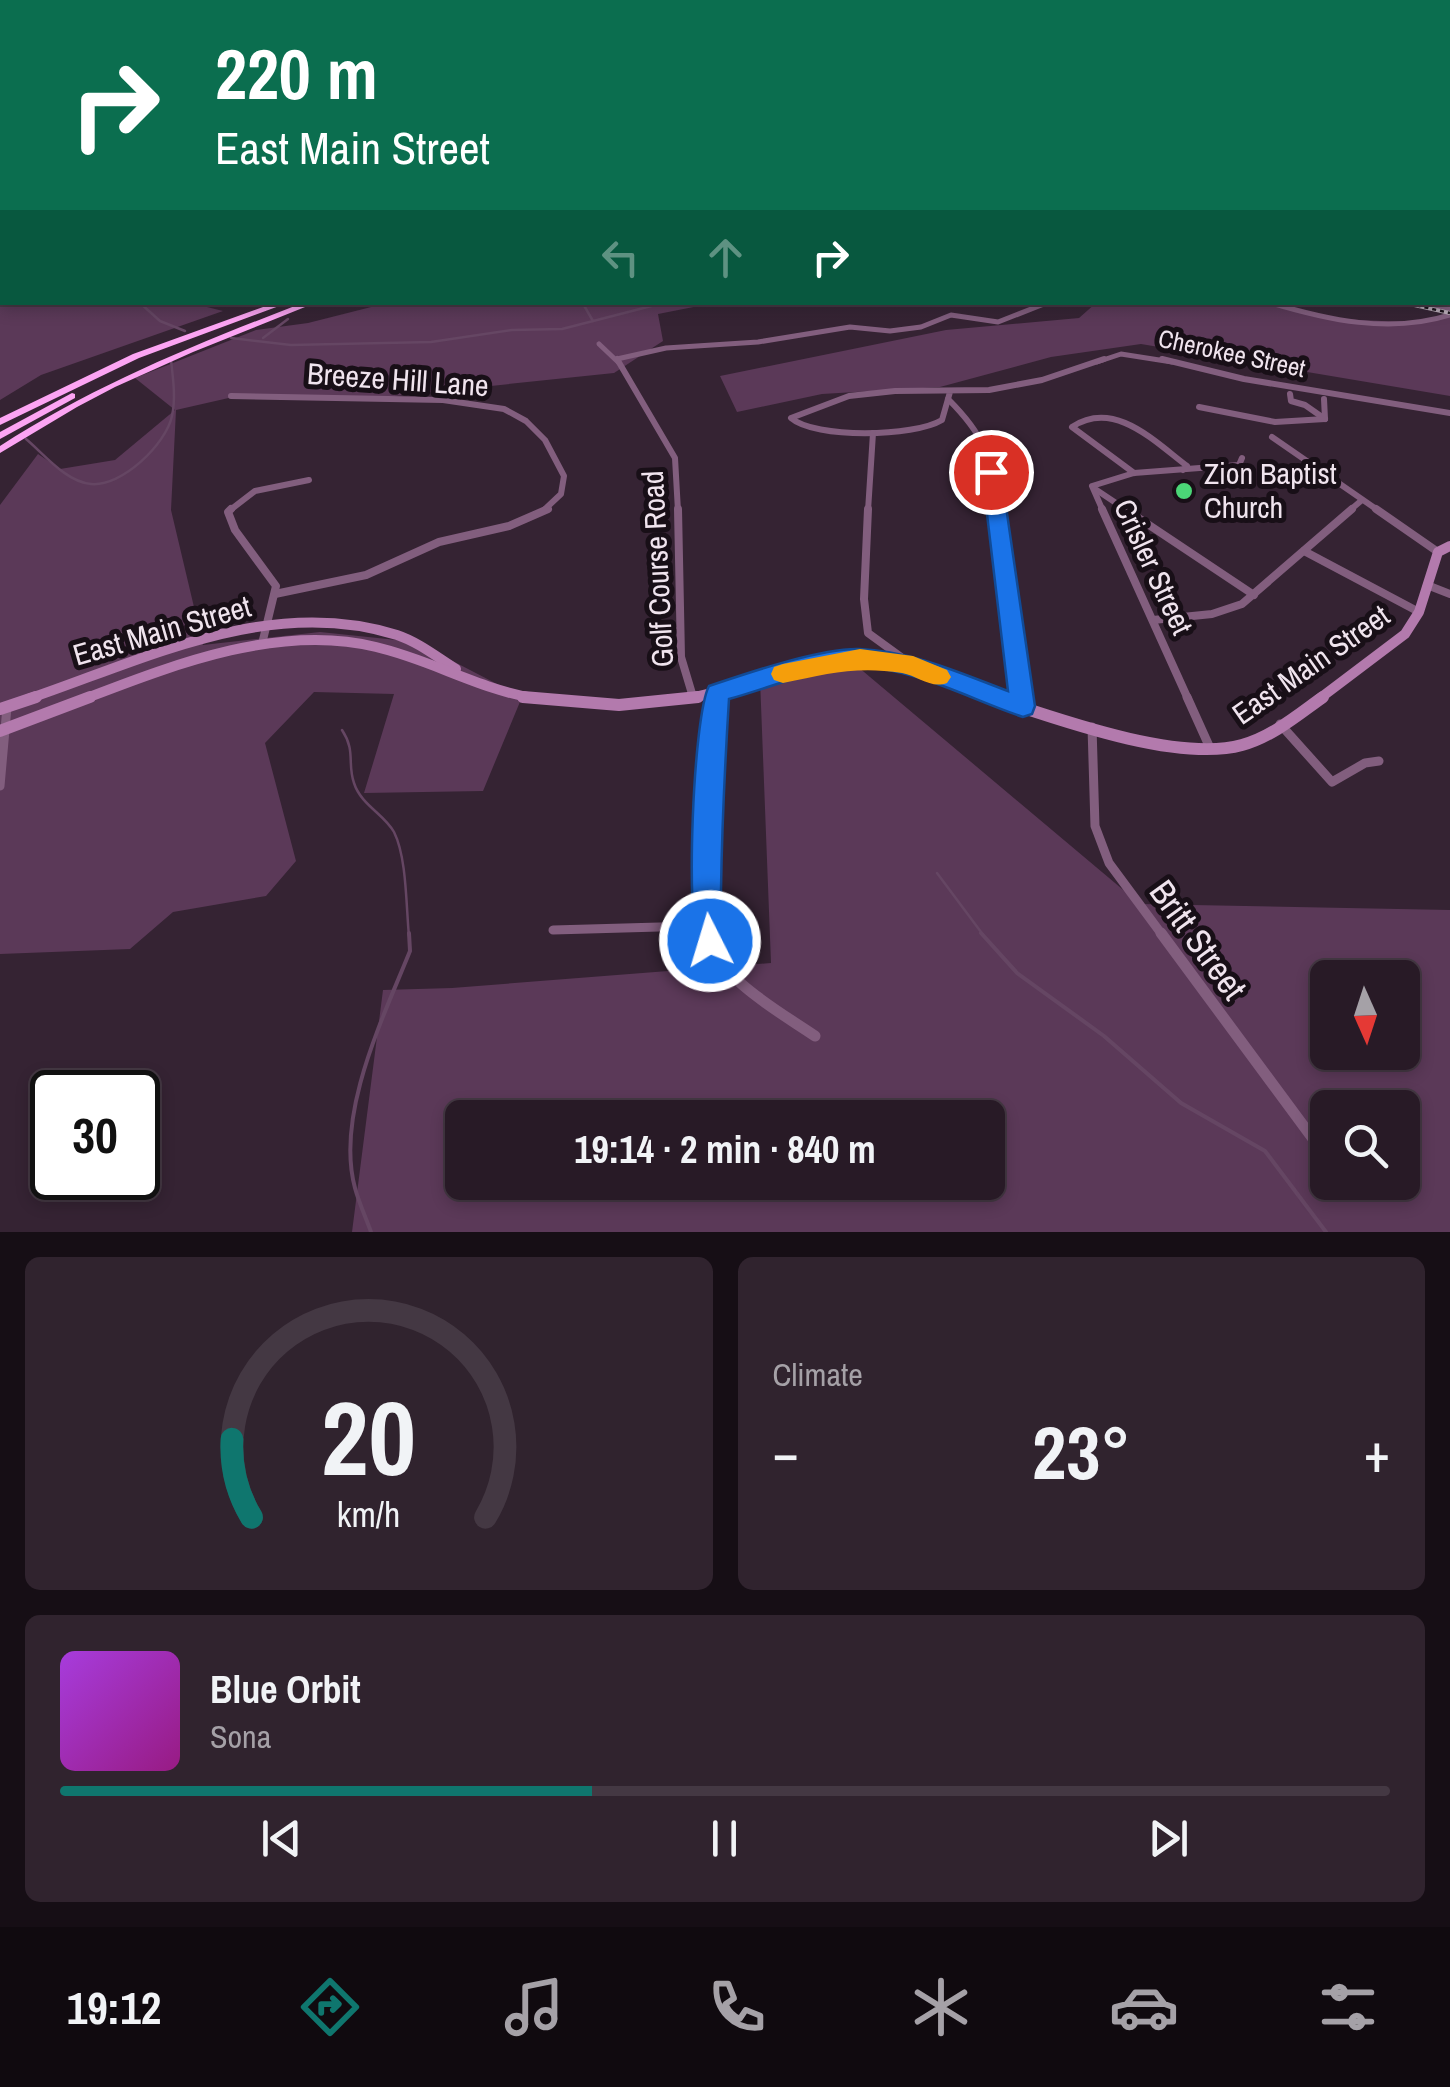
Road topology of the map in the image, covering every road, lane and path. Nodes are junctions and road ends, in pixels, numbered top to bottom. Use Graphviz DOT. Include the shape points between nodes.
graph roads {
  1 [pos="277,305"];
  2 [pos="305,305"];
  3 [pos="306,305"];
  4 [pos="1041,305"];
  5 [pos="1281,305"];
  6 [pos="1450,312"];
  7 [pos="224,322"];
  8 [pos="598,344"];
  9 [pos="617,359"];
  10 [pos="1304,388"];
  11 [pos="1290,394"];
  12 [pos="231,396"];
  13 [pos="949,396"];
  14 [pos="1324,399"];
  15 [pos="1305,404"];
  16 [pos="1199,407"];
  17 [pos="1450,413"];
  18 [pos="0,414"];
  19 [pos="1323,420"];
  20 [pos="0,422"];
  21 [pos="873,433"];
  22 [pos="0,436"];
  23 [pos="1272,437"];
  24 [pos="0,450"];
  25 [pos="1241,462"];
  26 [pos="1183,470"];
  27 [pos="1134,473"];
  28 [pos="310,480"];
  29 [pos="1092,486"];
  30 [pos="1362,500"];
  31 [pos="1450,546"];
  32 [pos="1304,551"];
  33 [pos="1438,552"];
  34 [pos="1427,584"];
  35 [pos="275,594"];
  36 [pos="1450,594"];
  37 [pos="1254,595"];
  38 [pos="1419,612"];
  39 [pos="1153,620"];
  40 [pos="267,626"];
  41 [pos="262,645"];
  42 [pos="138,661"];
  43 [pos="913,666"];
  44 [pos="143,680"];
  45 [pos="718,692"];
  46 [pos="507,693"];
  47 [pos="692,697"];
  48 [pos="1023,706"];
  49 [pos="4,708"];
  50 [pos="1280,724"];
  51 [pos="1092,727"];
  52 [pos="2,730"];
  53 [pos="1210,748"];
  54 [pos="1379,761"];
  55 [pos="0,786"];
  56 [pos="706,898"];
  57 [pos="553,930"];
  58 [pos="816,1036"];
  59 [pos="1310,1135"];
  1 -- 7 [label="highway"];
  2 -- 22 [label="highway" via="128,369"];
  3 -- 24 [label="highway" via="149,366"];
  4 -- 9 [label="street" via="998,322 951,315 926,327 850,327"];
  5 -- 6 [label="street" via="1352,321 1414,323"];
  7 -- 18 [label="highway" via="104,364"];
  7 -- 20 [label="highway" via="113,366"];
  8 -- 9 [label="street, Golf Course Road"];
  9 -- 47 [label="street, Golf Course Road" via="676,458 681,656"];
  10 -- 13 [label="street, Cherokee Street" via="1121,354 1031,382"];
  10 -- 15 [label="street"];
  10 -- 17 [label="street, Cherokee Street"];
  11 -- 15 [label="street" via="1291,401"];
  12 -- 35 [label="street, Breeze Hill Lane" via="483,404 520,416 562,469 555,500 519,526 448,539 348,581"];
  13 -- 21 [label="street" via="936,426"];
  13 -- 21 [label="street, Cherokee Street" via="866,393 791,416 799,425"];
  13 -- 48 [label="street" via="988,450"];
  14 -- 19 [label="street"];
  15 -- 19 [label="street"];
  16 -- 19 [label="street" via="1269,421"];
  21 -- 43 [label="street" via="866,628"];
  23 -- 30 [label="street"];
  25 -- 26 [label="street, Crisler Street"];
  26 -- 27 [label="street, Crisler Street"];
  26 -- 27 [label="street" via="1187,466 1112,416 1089,417 1072,427"];
  27 -- 29 [label="street, Crisler Street"];
  28 -- 35 [label="street" via="263,487 228,512 273,578"];
  29 -- 37 [label="street"];
  29 -- 39 [label="street, Crisler Street"];
  30 -- 32 [label="street"];
  30 -- 33 [label="street"];
  31 -- 33 [label="main road"];
  32 -- 37 [label="street"];
  32 -- 38 [label="street"];
  33 -- 34 [label="main road, East Main Street"];
  34 -- 36 [label="street"];
  34 -- 38 [label="main road, East Main Street"];
  35 -- 40 [label="street"];
  37 -- 39 [label="street" via="1226,611"];
  38 -- 50 [label="main road, East Main Street" via="1405,634"];
  39 -- 53 [label="street, Crisler Street"];
  40 -- 41 [label="street"];
  40 -- 42 [label="main road, East Main Street"];
  40 -- 46 [label="main road, East Main Street" via="344,625 396,635"];
  41 -- 44 [label="main road, East Main Street"];
  41 -- 46 [label="main road, East Main Street" via="364,644"];
  42 -- 44 [label="street"];
  42 -- 49 [label="main road, East Main Street"];
  43 -- 45 [label="main road, East Main Street" via="846,658"];
  43 -- 48 [label="main road, East Main Street"];
  44 -- 52 [label="main road, East Main Street"];
  45 -- 47 [label="main road, East Main Street"];
  45 -- 56 [label="street"];
  46 -- 47 [label="main road, East Main Street" via="614,705"];
  48 -- 51 [label="main road, East Main Street"];
  49 -- 52 [label="street"];
  50 -- 53 [label="main road, East Main Street" via="1243,745"];
  50 -- 54 [label="street" via="1332,782"];
  51 -- 53 [label="main road, East Main Street"];
  51 -- 59 [label="street, Britt Street" via="1095,826 1109,863"];
  52 -- 55 [label="street"];
  56 -- 57 [label="street" via="695,926"];
  56 -- 58 [label="street" via="710,941 735,980"];
}
